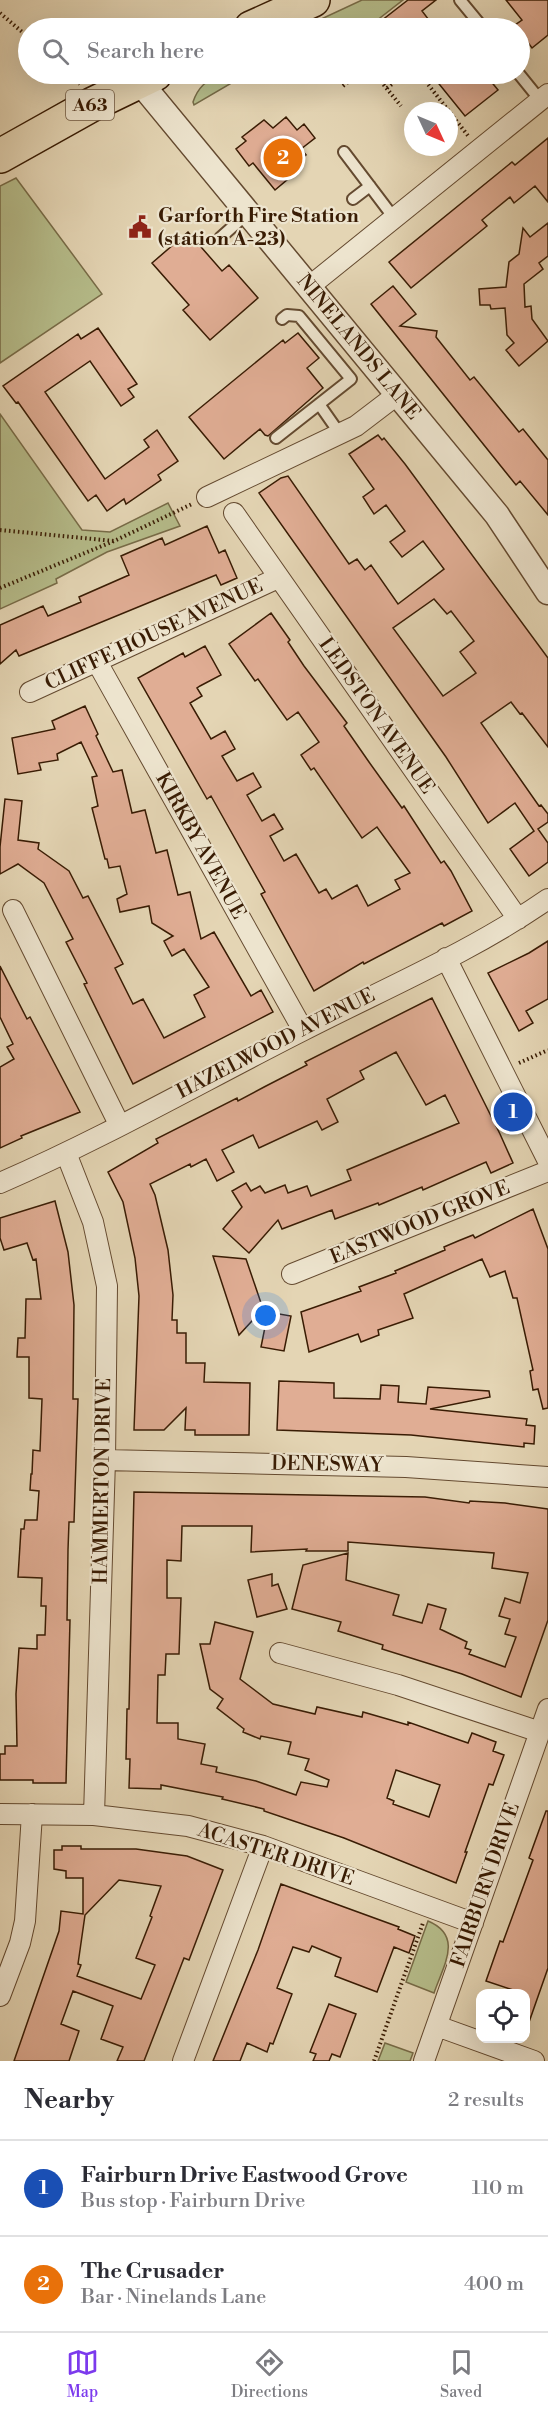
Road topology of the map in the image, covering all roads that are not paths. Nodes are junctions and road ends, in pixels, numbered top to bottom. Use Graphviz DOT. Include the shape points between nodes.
graph roads {
  1 [pos="314,0"];
  2 [pos="460,0"];
  3 [pos="274,18"];
  4 [pos="475,18"];
  5 [pos="133,84"];
  6 [pos="152,84"];
  7 [pos="530,84"];
  8 [pos="544,97"];
  9 [pos="344,152"];
  10 [pos="0,156"];
  11 [pos="370,186"];
  12 [pos="353,199"];
  13 [pos="248,213"];
  14 [pos="394,218"];
  15 [pos="220,238"];
  16 [pos="310,286"];
  17 [pos="282,319"];
  18 [pos="398,394"];
  19 [pos="319,404"];
  20 [pos="340,434"];
  21 [pos="276,438"];
  22 [pos="207,497"];
  23 [pos="234,513"];
  24 [pos="279,578"];
  25 [pos="548,592"];
  26 [pos="97,662"];
  27 [pos="30,692"];
  28 [pos="548,898"];
  29 [pos="13,910"];
  30 [pos="518,918"];
  31 [pos="446,957"];
  32 [pos="303,1030"];
  33 [pos="120,1124"];
  34 [pos="66,1153"];
  35 [pos="548,1161"];
  36 [pos="548,1171"];
  37 [pos="0,1183"];
  38 [pos="292,1274"];
  39 [pos="105,1460"];
  40 [pos="548,1477"];
  41 [pos="280,1653"];
  42 [pos="548,1709"];
  43 [pos="540,1732"];
  44 [pos="0,1814"];
  45 [pos="32,1814"];
  46 [pos="94,1815"];
  47 [pos="263,1846"];
  48 [pos="473,1923"];
  49 [pos="0,1996"];
  50 [pos="437,2026"];
  51 [pos="183,2061"];
  52 [pos="424,2061"];
  53 [pos="534,2061"];
  1 -- 3 [label="highway"];
  2 -- 4 [label="lane"];
  5 -- 10 [label="highway, A63"];
  6 -- 13 [label="street, NINELANDS LANE"];
  7 -- 8 [label="lane"];
  8 -- 14 [label="street"];
  9 -- 11 [label="lane"];
  11 -- 12 [label="lane"];
  11 -- 14 [label="lane"];
  13 -- 15 [label="lane"];
  13 -- 16 [label="street, NINELANDS LANE"];
  14 -- 16 [label="street"];
  16 -- 18 [label="street, NINELANDS LANE"];
  17 -- 19 [label="lane" via="287,315 299,316 351,379"];
  18 -- 20 [label="street"];
  18 -- 25 [label="street, NINELANDS LANE" via="497,515"];
  19 -- 20 [label="lane"];
  19 -- 21 [label="lane"];
  20 -- 22 [label="street"];
  23 -- 24 [label="street, LEDSTON AVENUE"];
  24 -- 26 [label="street, CLIFFE HOUSE AVENUE"];
  24 -- 30 [label="street, LEDSTON AVENUE"];
  26 -- 27 [label="street, CLIFFE HOUSE AVENUE"];
  26 -- 32 [label="street, KIRKBY AVENUE"];
  28 -- 30 [label="street, HAZELWOOD AVENUE"];
  29 -- 33 [label="street"];
  30 -- 31 [label="street, HAZELWOOD AVENUE"];
  31 -- 32 [label="street, HAZELWOOD AVENUE"];
  31 -- 35 [label="street"];
  32 -- 33 [label="street, HAZELWOOD AVENUE"];
  33 -- 34 [label="street, HAZELWOOD AVENUE"];
  34 -- 37 [label="street, HAZELWOOD AVENUE"];
  34 -- 39 [label="street, HAMMERTON DRIVE" via="93,1222 107,1286"];
  36 -- 38 [label="street, EASTWOOD GROVE"];
  39 -- 40 [label="street, DENESWAY" via="406,1467"];
  39 -- 46 [label="street, HAMMERTON DRIVE"];
  41 -- 43 [label="street" via="398,1685"];
  42 -- 43 [label="street, FAIRBURN DRIVE"];
  43 -- 48 [label="street, FAIRBURN DRIVE"];
  44 -- 45 [label="street, ACASTER DRIVE"];
  45 -- 46 [label="street, ACASTER DRIVE"];
  45 -- 49 [label="street" via="25,1921"];
  46 -- 47 [label="street, ACASTER DRIVE" via="188,1826"];
  47 -- 48 [label="street, ACASTER DRIVE"];
  47 -- 51 [label="street"];
  48 -- 50 [label="street, FAIRBURN DRIVE"];
  50 -- 52 [label="street, FAIRBURN DRIVE"];
  50 -- 53 [label="street"];
}
